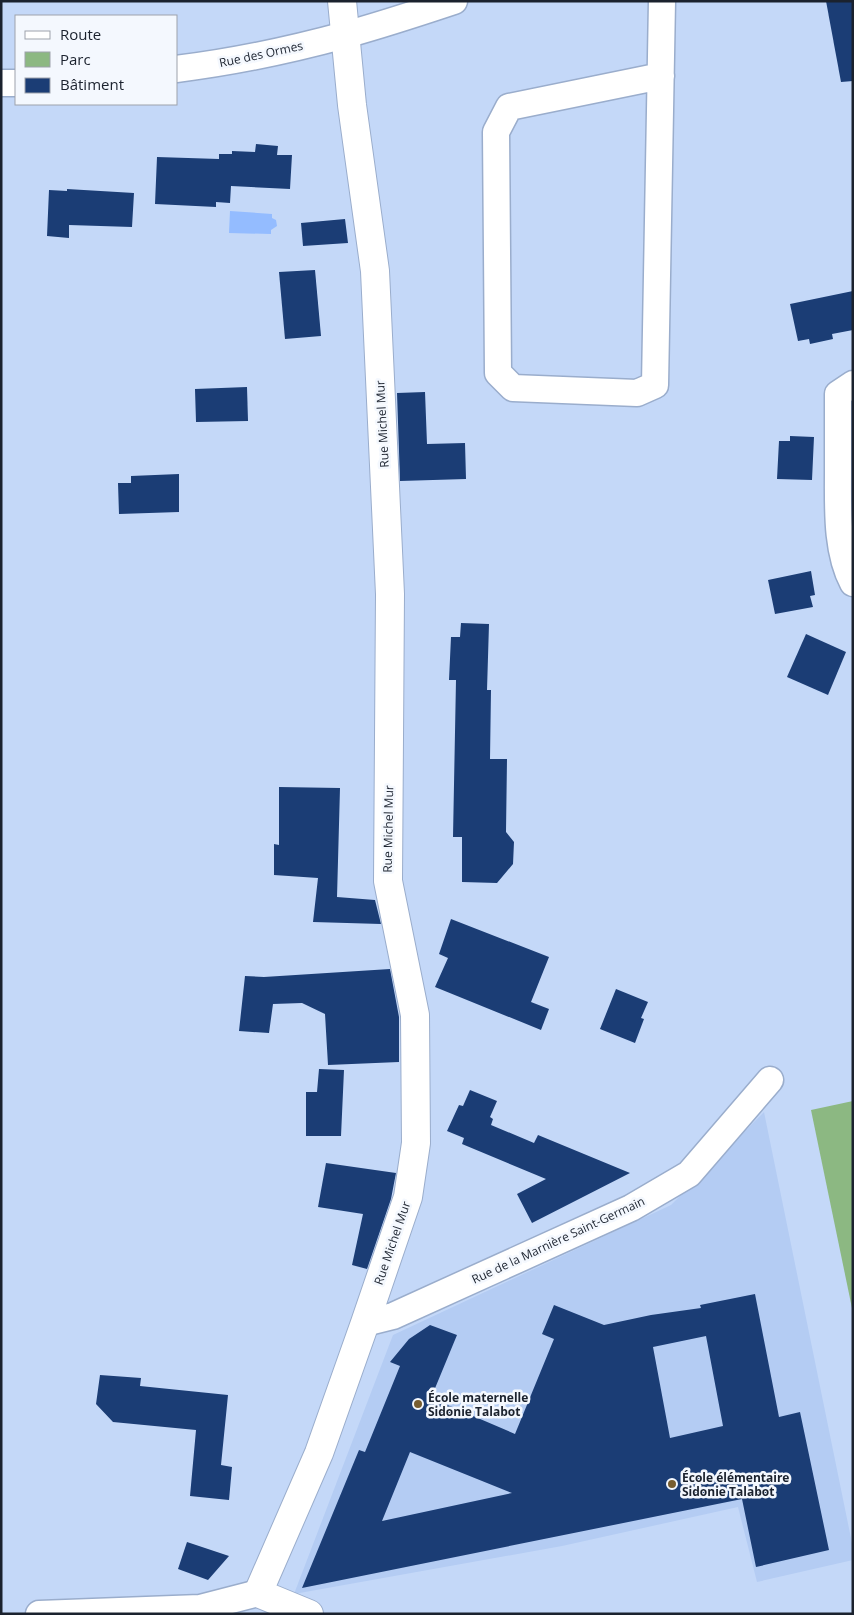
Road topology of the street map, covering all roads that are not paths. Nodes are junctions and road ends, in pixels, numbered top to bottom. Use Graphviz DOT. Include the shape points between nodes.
graph roads {
  1 [pos="342,1"];
  2 [pos="454,1"];
  3 [pos="662,1"];
  4 [pos="345,35"];
  5 [pos="178,69"];
  6 [pos="661,76"];
  7 [pos="15,82"];
  8 [pos="1,83"];
  9 [pos="853,384"];
  10 [pos="853,583"];
  11 [pos="770,1080"];
  12 [pos="365,1323"];
  13 [pos="258,1593"];
  14 [pos="39,1614"];
  15 [pos="309,1614"];
  1 -- 4 [label="street, Rue Michel Mur"];
  2 -- 4 [label="street, Rue des Ormes"];
  3 -- 6 [label="street"];
  4 -- 5 [label="street, Rue des Ormes" via="216,64"];
  4 -- 12 [label="street, Rue Michel Mur" via="375,271 390,594 388,881 415,1015 416,1143 408,1197"];
  6 -- 6 [label="street" via="655,385 637,394 514,388 498,373 496,132 509,107"];
  7 -- 8 [label="street"];
  9 -- 10 [label="street" via="838,394 838,502 841,544"];
  11 -- 12 [label="street, Rue de la Marnière Saint-Germain" via="689,1174 631,1208 393,1316"];
  12 -- 13 [label="street, Rue Michel Mur" via="319,1453"];
  13 -- 14 [label="street" via="200,1608"];
  13 -- 15 [label="street"];
}
